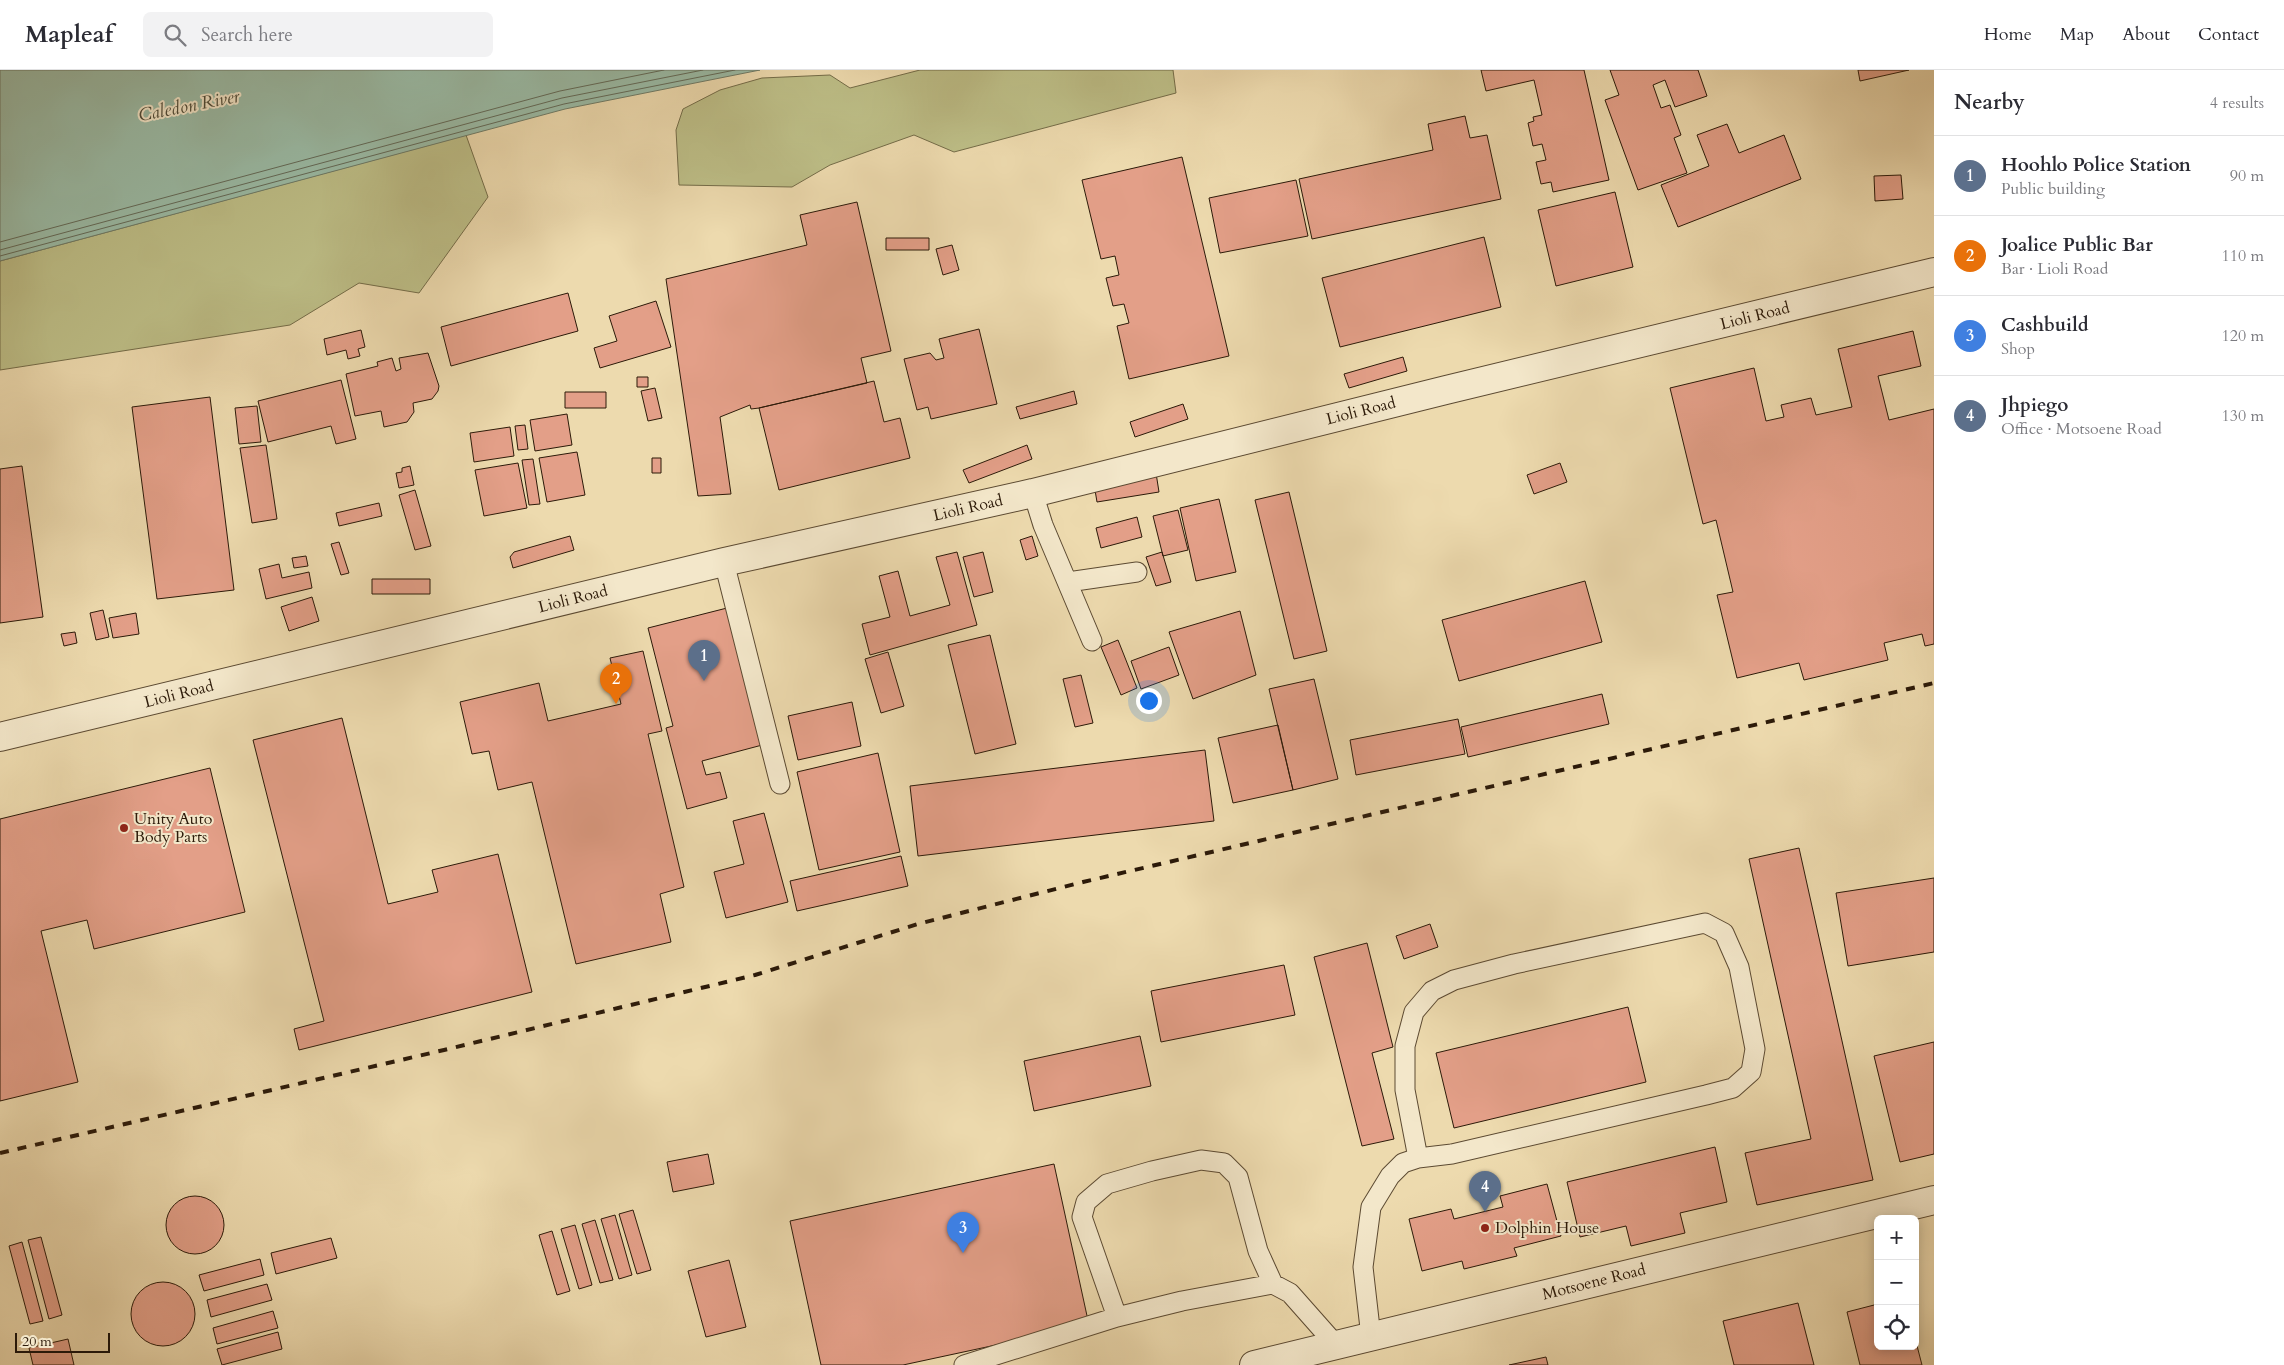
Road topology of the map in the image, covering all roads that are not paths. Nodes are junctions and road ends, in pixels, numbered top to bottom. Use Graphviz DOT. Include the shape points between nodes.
graph roads {
  1 [pos="1934,272"];
  2 [pos="1033,493"];
  3 [pos="724,562"];
  4 [pos="1137,572"];
  5 [pos="1068,582"];
  6 [pos="1092,640"];
  7 [pos="0,738"];
  8 [pos="780,784"];
  9 [pos="1418,1158"];
  10 [pos="1934,1200"];
  11 [pos="1273,1284"];
  12 [pos="1117,1317"];
  13 [pos="1371,1336"];
  14 [pos="1336,1345"];
  15 [pos="964,1365"];
  16 [pos="1254,1365"];
  1 -- 2 [label="street, Lioli Road"];
  2 -- 3 [label="street, Lioli Road"];
  2 -- 5 [label="lane"];
  3 -- 7 [label="street, Lioli Road"];
  3 -- 8 [label="lane"];
  4 -- 5 [label="lane"];
  5 -- 6 [label="lane"];
  9 -- 9 [label="lane" via="1462,1152 1734,1088 1752,1072 1755,1049 1738,968 1724,933 1705,923 1665,930 1514,964 1454,980 1432,991 1414,1012 1405,1046 1405,1090"];
  9 -- 13 [label="lane" via="1403,1163 1390,1176 1371,1207 1363,1267"];
  10 -- 13 [label="street, Motsoene Road"];
  11 -- 12 [label="lane"];
  11 -- 12 [label="lane" via="1258,1251 1238,1177 1224,1163 1201,1160 1107,1184 1086,1202 1082,1217"];
  11 -- 14 [label="lane" via="1290,1293"];
  12 -- 15 [label="lane"];
  13 -- 14 [label="street, Motsoene Road"];
  14 -- 16 [label="street, Motsoene Road"];
}
